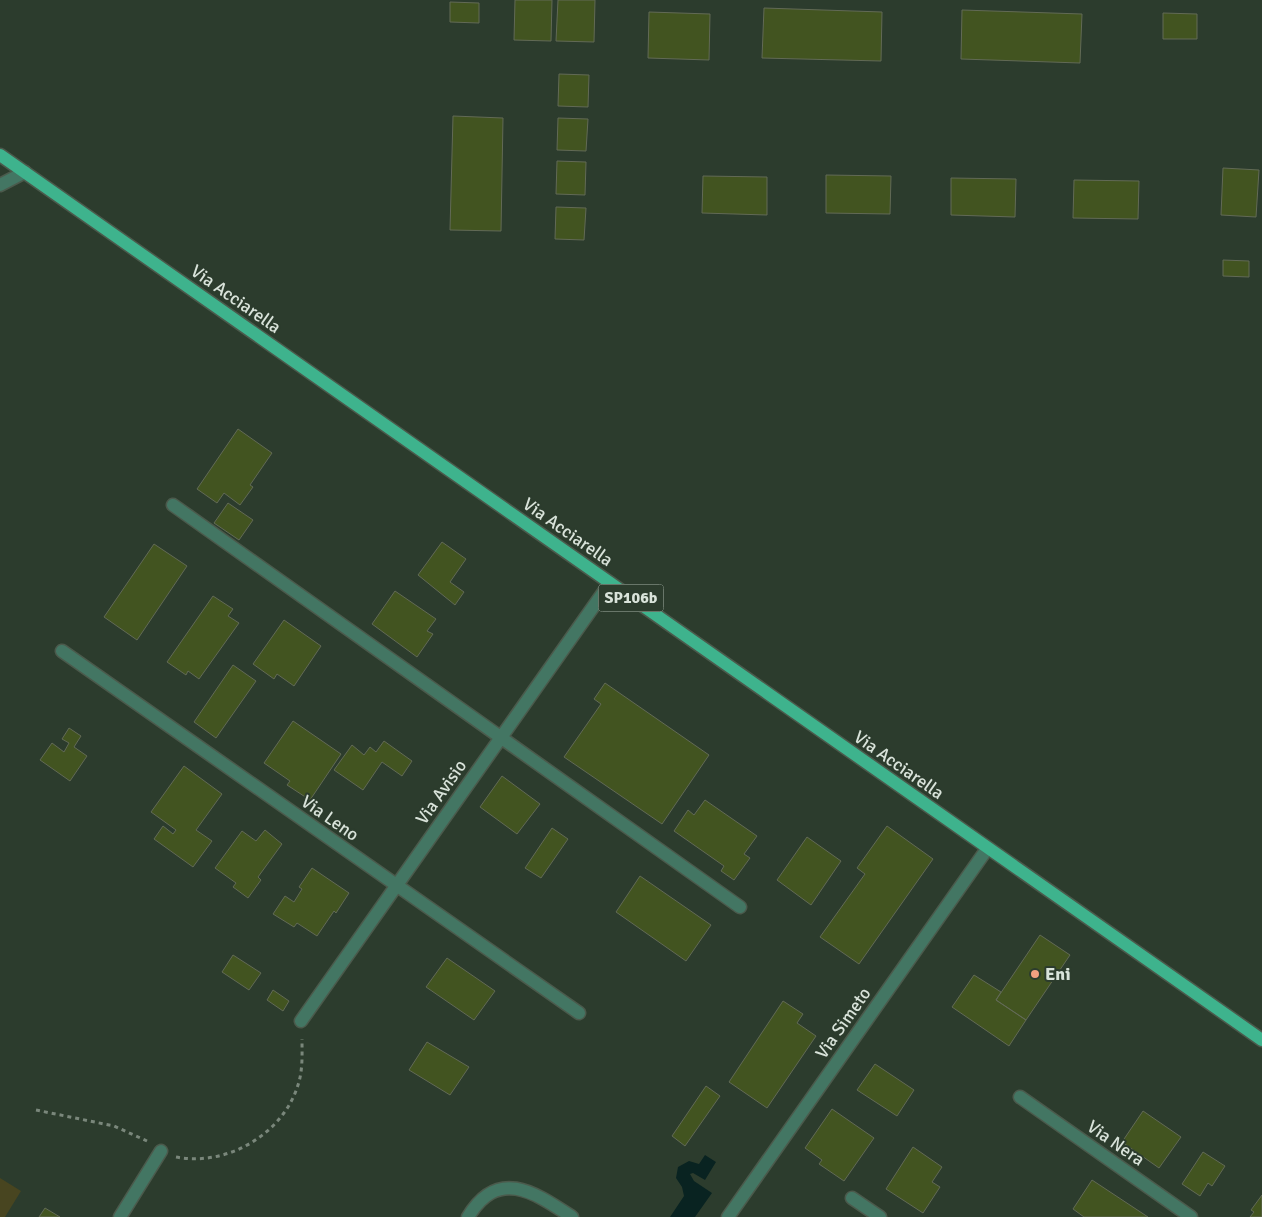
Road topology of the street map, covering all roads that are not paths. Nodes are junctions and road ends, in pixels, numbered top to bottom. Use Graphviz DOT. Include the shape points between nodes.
graph roads {
  1 [pos="0,155"];
  2 [pos="26,172"];
  3 [pos="0,185"];
  4 [pos="173,505"];
  5 [pos="610,583"];
  6 [pos="62,651"];
  7 [pos="501,738"];
  8 [pos="988,848"];
  9 [pos="396,885"];
  10 [pos="740,907"];
  11 [pos="578,1012"];
  12 [pos="301,1021"];
  13 [pos="1262,1040"];
  14 [pos="1020,1097"];
  15 [pos="161,1151"];
  16 [pos="852,1198"];
  17 [pos="120,1217"];
  18 [pos="468,1217"];
  19 [pos="572,1217"];
  20 [pos="728,1217"];
  21 [pos="880,1217"];
  22 [pos="1191,1217"];
  1 -- 2 [label="main road, Via Acciarella / SP106b"];
  2 -- 3 [label="street"];
  2 -- 5 [label="main road, Via Acciarella / SP106b"];
  4 -- 7 [label="street"];
  5 -- 7 [label="street, Via Avisio"];
  5 -- 8 [label="main road, Via Acciarella / SP106b"];
  6 -- 9 [label="street, Via Leno"];
  7 -- 9 [label="street, Via Avisio"];
  7 -- 10 [label="street"];
  8 -- 13 [label="main road, Via Acciarella / SP106b"];
  8 -- 20 [label="street, Via Simeto"];
  9 -- 11 [label="street, Via Leno"];
  9 -- 12 [label="street, Via Avisio"];
  14 -- 22 [label="street, Via Nera"];
  15 -- 17 [label="street"];
  16 -- 21 [label="street"];
  18 -- 19 [label="street" via="479,1200 502,1188 538,1196"];
}
